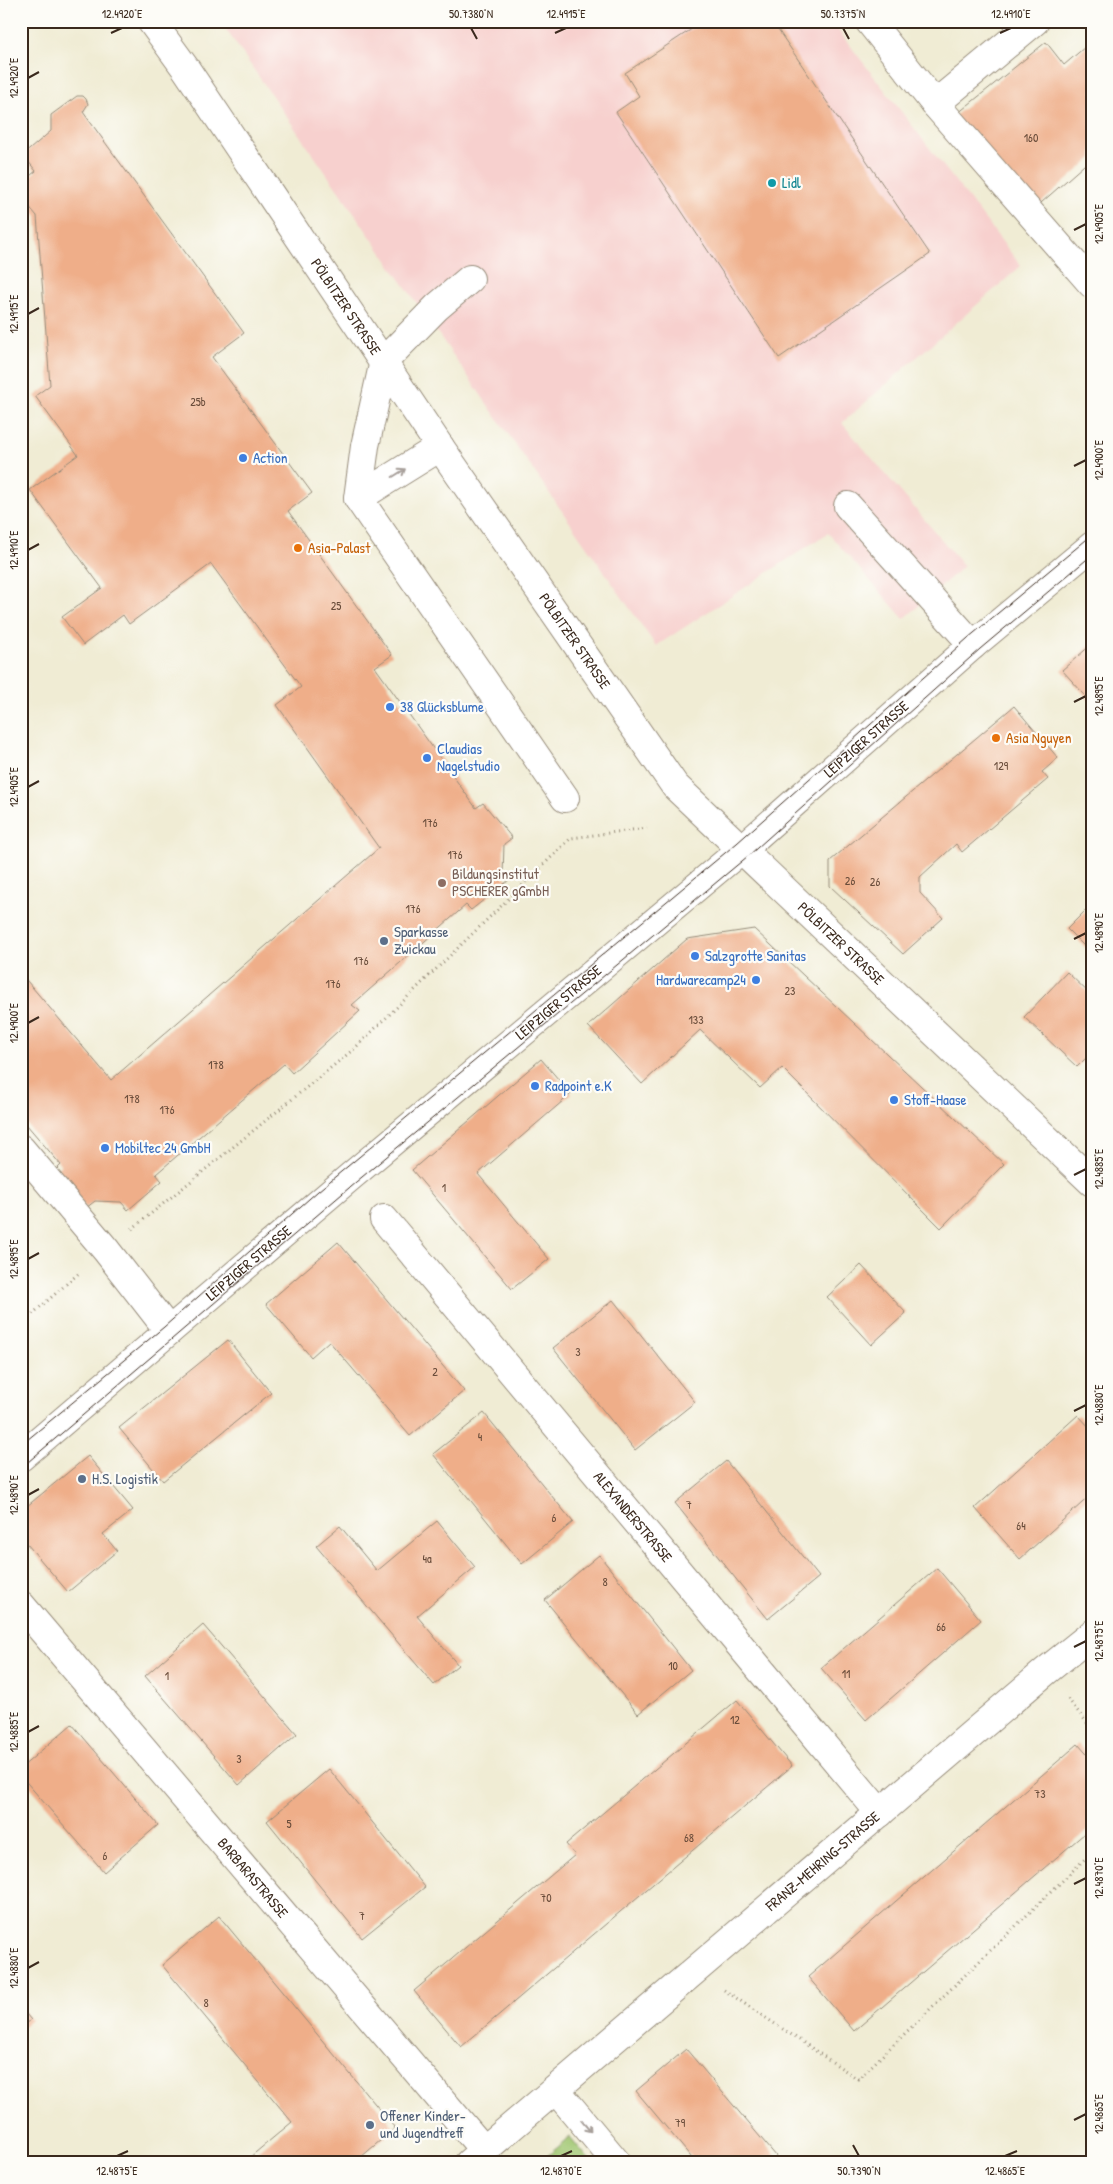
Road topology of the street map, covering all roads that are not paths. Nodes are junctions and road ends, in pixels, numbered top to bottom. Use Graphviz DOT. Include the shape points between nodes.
graph roads {
  1 [pos="151,21"];
  2 [pos="869,21"];
  3 [pos="1035,21"];
  4 [pos="935,104"];
  5 [pos="470,279"];
  6 [pos="1092,284"];
  7 [pos="384,361"];
  8 [pos="440,447"];
  9 [pos="358,498"];
  10 [pos="848,506"];
  11 [pos="1092,546"];
  12 [pos="974,644"];
  13 [pos="565,798"];
  14 [pos="742,849"];
  15 [pos="21,1149"];
  16 [pos="1092,1182"];
  17 [pos="384,1219"];
  18 [pos="169,1331"];
  19 [pos="21,1457"];
  20 [pos="21,1605"];
  21 [pos="1092,1634"];
  22 [pos="880,1814"];
  23 [pos="556,2090"];
  24 [pos="476,2156"];
  25 [pos="617,2163"];
  1 -- 7 [label="street, PÖLBITZER STRASSE"];
  2 -- 4 [label="street"];
  3 -- 4 [label="street"];
  4 -- 6 [label="street"];
  5 -- 7 [label="street" via="437,307"];
  7 -- 8 [label="street, PÖLBITZER STRASSE"];
  7 -- 9 [label="street" via="365,446"];
  9 -- 8 [label="street, one-way"];
  8 -- 14 [label="street, PÖLBITZER STRASSE" via="675,786"];
  9 -- 13 [label="street"];
  10 -- 12 [label="street"];
  11 -- 12 [label="street, LEIPZIGER STRASSE"];
  12 -- 14 [label="street, LEIPZIGER STRASSE"];
  14 -- 16 [label="street, PÖLBITZER STRASSE"];
  14 -- 18 [label="street, LEIPZIGER STRASSE"];
  15 -- 18 [label="street"];
  17 -- 22 [label="street, ALEXANDERSTRASSE"];
  18 -- 19 [label="street, LEIPZIGER STRASSE"];
  20 -- 24 [label="street, BARBARASTRASSE"];
  21 -- 22 [label="street, FRANZ-MEHRING-STRASSE"];
  22 -- 23 [label="street, FRANZ-MEHRING-STRASSE"];
  23 -- 24 [label="street, FRANZ-MEHRING-STRASSE"];
  23 -- 25 [label="street, one-way"];
}
